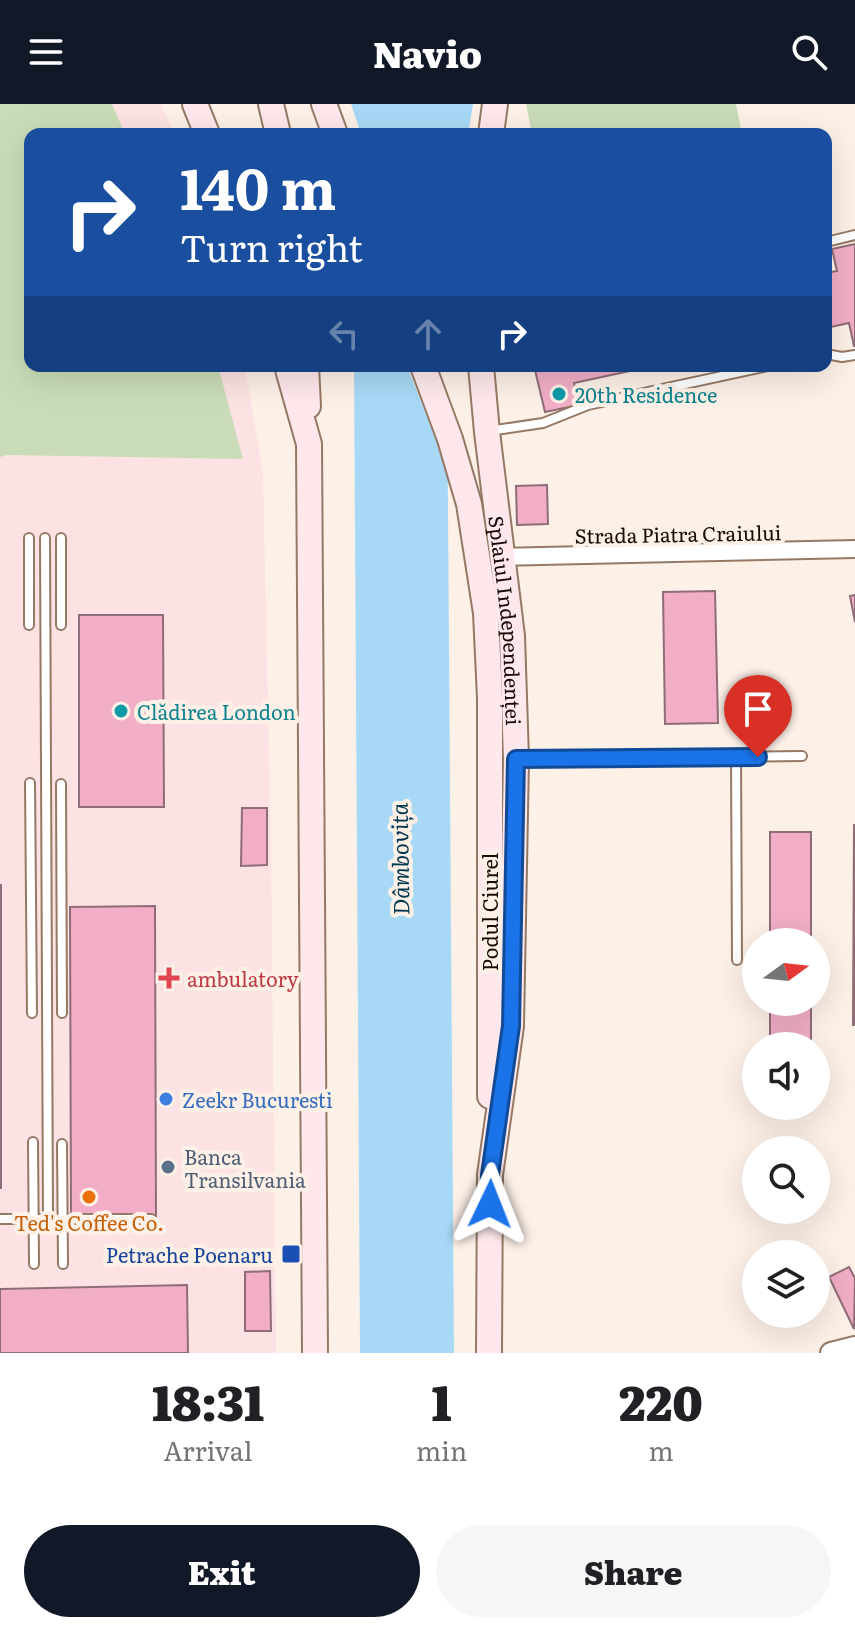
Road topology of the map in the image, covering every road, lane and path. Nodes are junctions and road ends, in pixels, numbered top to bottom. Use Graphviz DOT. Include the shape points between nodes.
graph roads {
  1 [pos="195,104"];
  2 [pos="324,104"];
  3 [pos="495,104"];
  4 [pos="205,128"];
  5 [pos="333,128"];
  6 [pos="492,128"];
  7 [pos="855,235"];
  8 [pos="832,241"];
  9 [pos="832,355"];
  10 [pos="855,355"];
  11 [pos="289,372"];
  12 [pos="306,372"];
  13 [pos="425,372"];
  14 [pos="482,372"];
  15 [pos="740,372"];
  16 [pos="487,432"];
  17 [pos="309,444"];
  18 [pos="29,538"];
  19 [pos="45,538"];
  20 [pos="61,538"];
  21 [pos="855,549"];
  22 [pos="502,557"];
  23 [pos="29,625"];
  24 [pos="61,625"];
  25 [pos="802,756"];
  26 [pos="736,757"];
  27 [pos="516,759"];
  28 [pos="30,783"];
  29 [pos="61,784"];
  30 [pos="737,960"];
  31 [pos="32,1013"];
  32 [pos="62,1013"];
  33 [pos="33,1142"];
  34 [pos="62,1144"];
  35 [pos="490,1175"];
  36 [pos="0,1219"];
  37 [pos="34,1219"];
  38 [pos="48,1219"];
  39 [pos="63,1219"];
  40 [pos="151,1219"];
  41 [pos="34,1264"];
  42 [pos="63,1264"];
  43 [pos="855,1347"];
  44 [pos="315,1353"];
  45 [pos="489,1353"];
  46 [pos="831,1353"];
  1 -- 4 [label="main road"];
  2 -- 5 [label="main road"];
  3 -- 6 [label="main road"];
  7 -- 8 [label="lane"];
  9 -- 10 [label="lane"];
  11 -- 17 [label="main road"];
  12 -- 17 [label="main road"];
  13 -- 35 [label="main road, Podul Ciurel" via="474,530 486,613"];
  14 -- 16 [label="main road, Splaiul Independenței"];
  15 -- 16 [label="lane" via="588,405 543,423"];
  16 -- 22 [label="main road, Splaiul Independenței"];
  17 -- 44 [label="main road"];
  18 -- 23 [label="lane"];
  19 -- 38 [label="lane"];
  20 -- 24 [label="lane"];
  21 -- 22 [label="street, Strada Piatra Craiului"];
  22 -- 27 [label="main road, Splaiul Independenței" via="512,636"];
  25 -- 26 [label="lane"];
  26 -- 27 [label="lane"];
  26 -- 30 [label="lane"];
  27 -- 35 [label="main road, Splaiul Independenței" via="511,1026"];
  28 -- 31 [label="lane"];
  29 -- 32 [label="lane"];
  33 -- 37 [label="lane"];
  34 -- 39 [label="lane"];
  35 -- 45 [label="main road, Splaiul Independenței"];
  36 -- 37 [label="lane"];
  37 -- 38 [label="lane"];
  37 -- 41 [label="lane"];
  38 -- 39 [label="lane"];
  39 -- 40 [label="lane"];
  39 -- 42 [label="lane"];
  43 -- 46 [label="street"];
}
